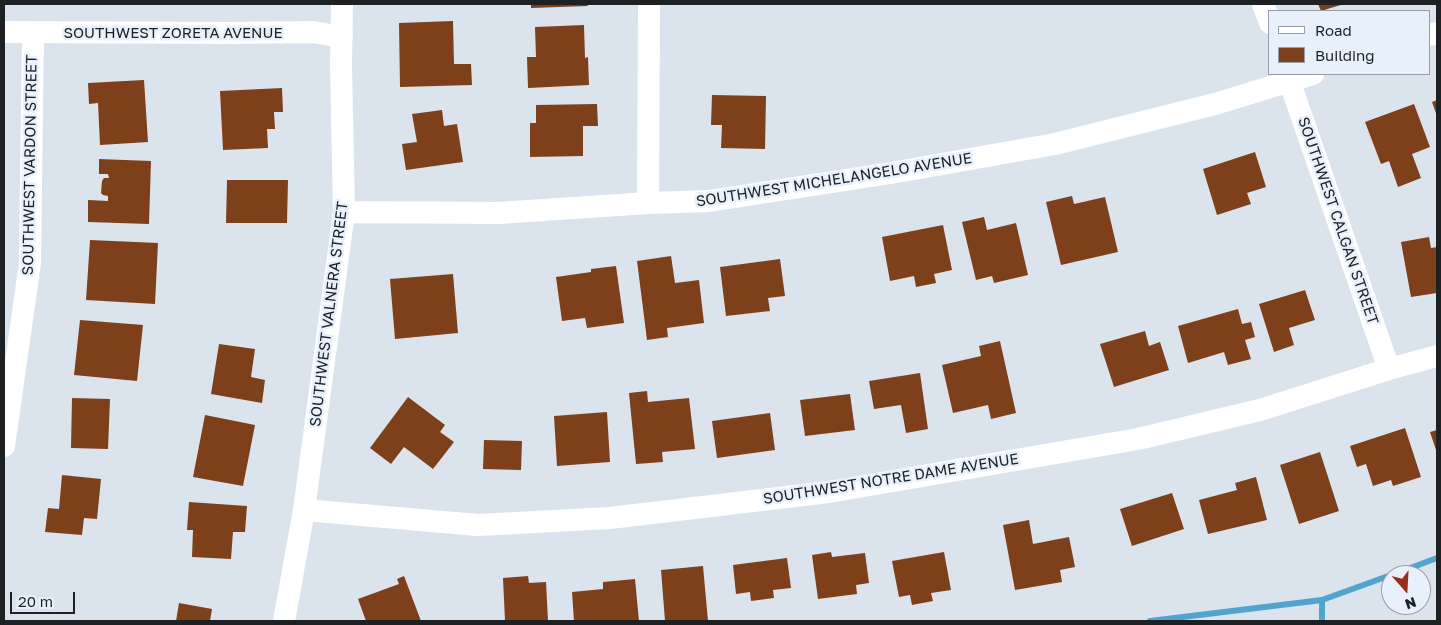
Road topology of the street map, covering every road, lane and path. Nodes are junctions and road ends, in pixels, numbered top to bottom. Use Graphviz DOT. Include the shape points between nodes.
graph roads {
  1 [pos="342,4"];
  2 [pos="649,4"];
  3 [pos="1263,4"];
  4 [pos="1268,18"];
  5 [pos="4,32"];
  6 [pos="33,33"];
  7 [pos="342,37"];
  8 [pos="1307,75"];
  9 [pos="1289,78"];
  10 [pos="648,203"];
  11 [pos="344,212"];
  12 [pos="1437,356"];
  13 [pos="1389,369"];
  14 [pos="4,446"];
  15 [pos="304,510"];
  16 [pos="284,621"];
  1 -- 7 [label="street, SOUTHWEST VALNERA STREET"];
  2 -- 10 [label="street"];
  3 -- 4 [label="street"];
  5 -- 6 [label="street, SOUTHWEST ZORETA AVENUE"];
  6 -- 7 [label="street, SOUTHWEST ZORETA AVENUE" via="313,32"];
  6 -- 14 [label="street, SOUTHWEST VARDON STREET" via="30,263"];
  7 -- 11 [label="street, SOUTHWEST VALNERA STREET"];
  8 -- 9 [label="street, SOUTHWEST MICHELANGELO AVENUE"];
  9 -- 10 [label="street, SOUTHWEST MICHELANGELO AVENUE" via="1215,104 1055,144 709,201"];
  9 -- 13 [label="street, SOUTHWEST CALGAN STREET"];
  10 -- 11 [label="street, SOUTHWEST MICHELANGELO AVENUE" via="498,213"];
  11 -- 15 [label="street, SOUTHWEST VALNERA STREET"];
  12 -- 13 [label="street, SOUTHWEST NOTRE DAME AVENUE"];
  13 -- 15 [label="street, SOUTHWEST NOTRE DAME AVENUE" via="1260,410 1138,439 829,492 610,518 478,525"];
  15 -- 16 [label="street, SOUTHWEST VALNERA STREET"];
}
